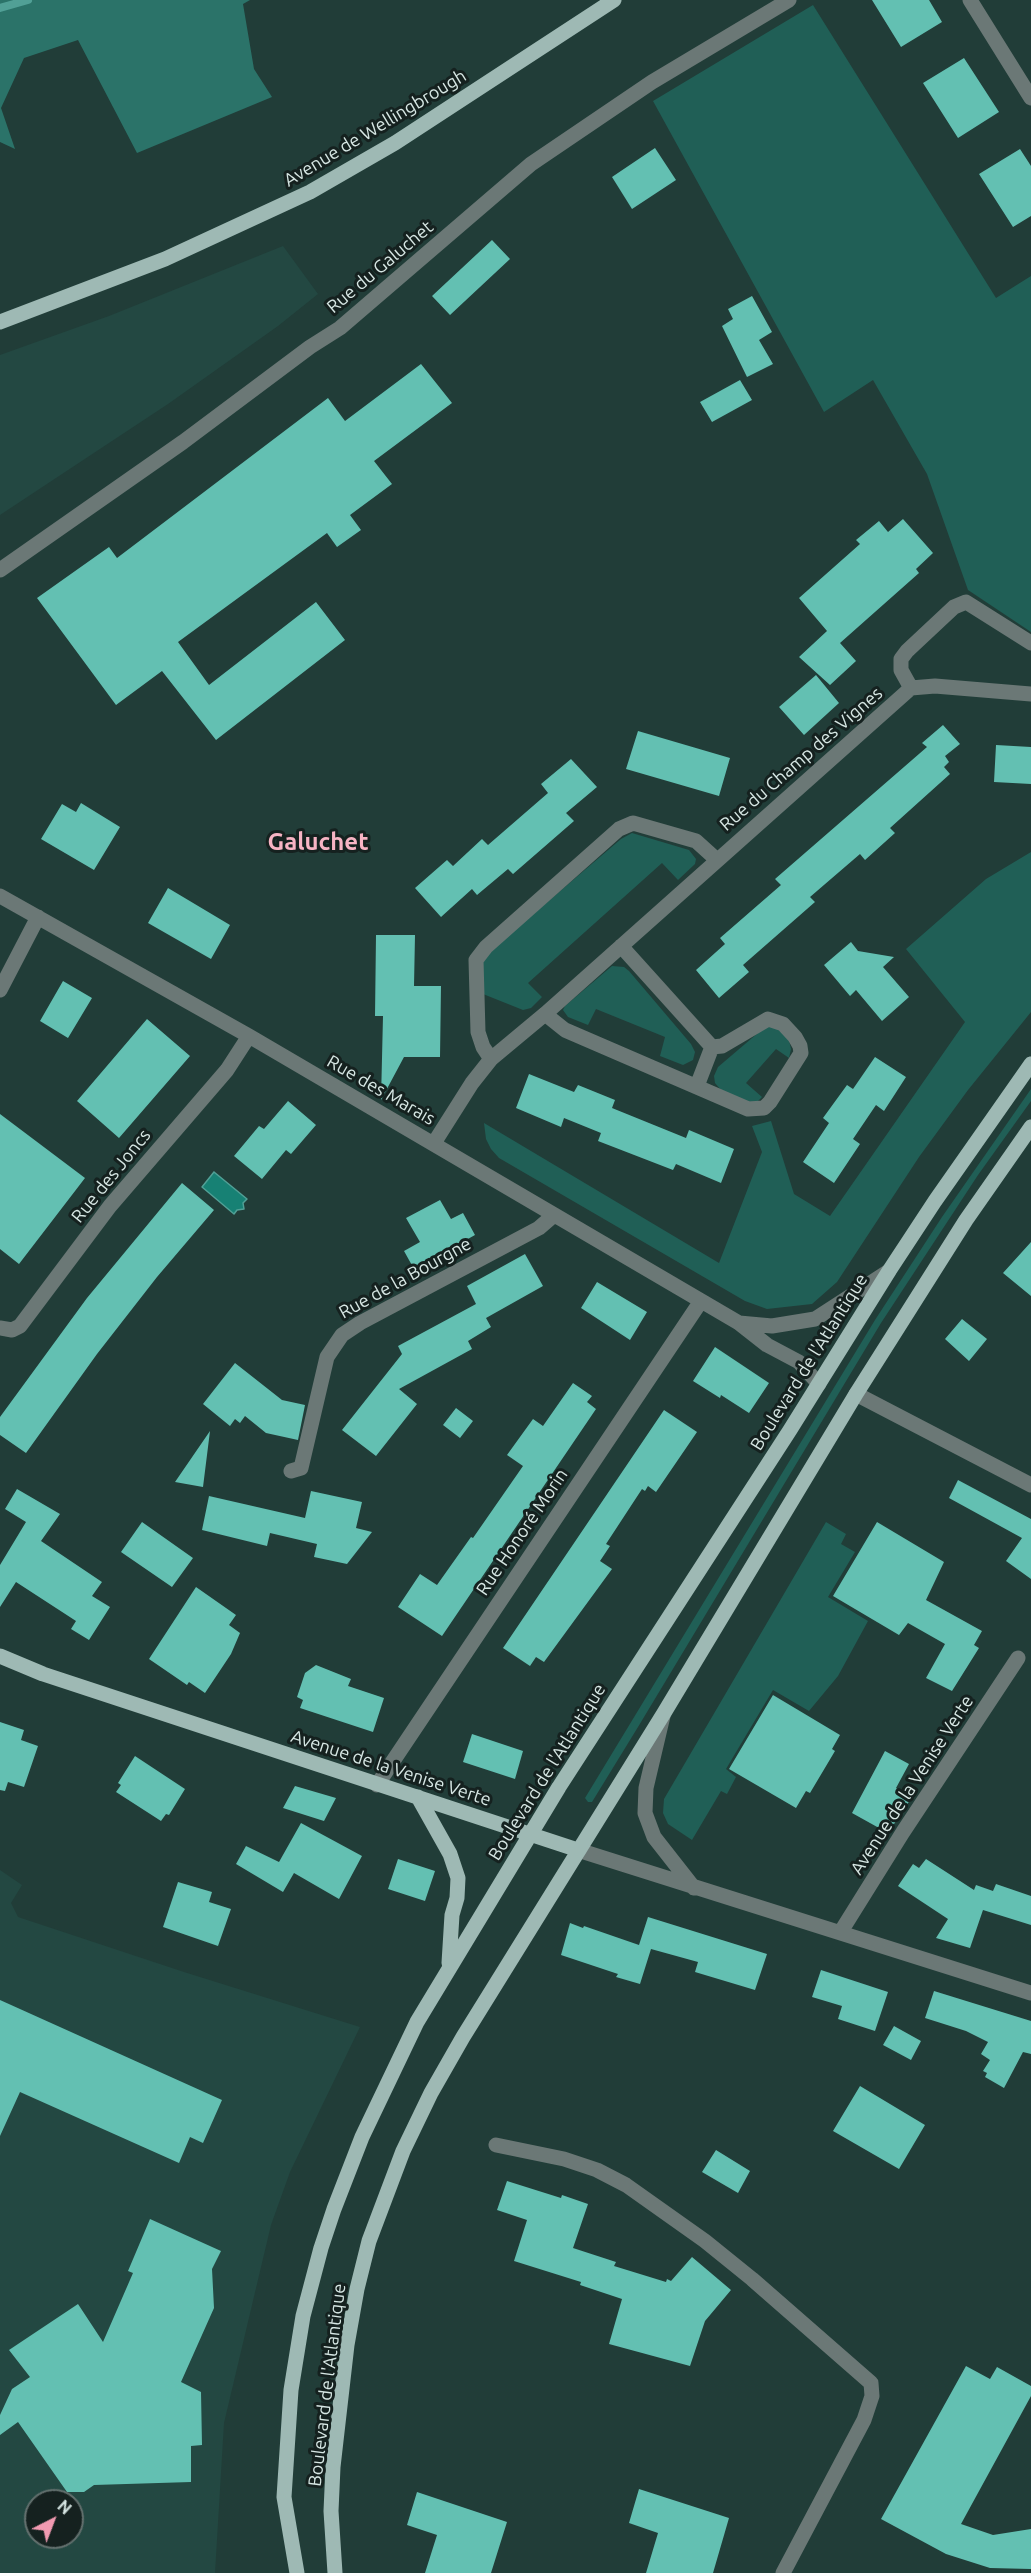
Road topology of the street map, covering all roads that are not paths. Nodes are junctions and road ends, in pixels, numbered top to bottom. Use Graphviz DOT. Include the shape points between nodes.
graph roads {
  1 [pos="614,0"];
  2 [pos="789,0"];
  3 [pos="970,0"];
  4 [pos="1031,98"];
  5 [pos="43,305"];
  6 [pos="0,315"];
  7 [pos="0,322"];
  8 [pos="0,570"];
  9 [pos="1031,643"];
  10 [pos="911,688"];
  11 [pos="1031,694"];
  12 [pos="717,860"];
  13 [pos="0,896"];
  14 [pos="38,917"];
  15 [pos="621,946"];
  16 [pos="0,990"];
  17 [pos="545,1014"];
  18 [pos="249,1036"];
  19 [pos="712,1047"];
  20 [pos="491,1059"];
  21 [pos="1031,1064"];
  22 [pos="697,1086"];
  23 [pos="1031,1127"];
  24 [pos="434,1143"];
  25 [pos="554,1215"];
  26 [pos="889,1271"];
  27 [pos="701,1301"];
  28 [pos="739,1323"];
  29 [pos="0,1328"];
  30 [pos="819,1384"];
  31 [pos="856,1394"];
  32 [pos="291,1471"];
  33 [pos="1031,1485"];
  34 [pos="0,1656"];
  35 [pos="1018,1658"];
  36 [pos="664,1713"];
  37 [pos="377,1785"];
  38 [pos="418,1797"];
  39 [pos="530,1834"];
  40 [pos="578,1850"];
  41 [pos="694,1888"];
  42 [pos="840,1933"];
  43 [pos="449,1966"];
  44 [pos="1031,1992"];
  45 [pos="496,2145"];
  46 [pos="297,2573"];
  47 [pos="335,2573"];
  48 [pos="783,2573"];
  1 -- 5 [label="main road, Avenue de Wellingbrough" via="405,136 310,192 165,259"];
  2 -- 8 [label="street, Rue du Galuchet" via="652,82 531,164 340,328"];
  3 -- 4 [label="street"];
  5 -- 6 [label="main road, Avenue de Wellingbrough"];
  5 -- 7 [label="main road, Avenue de Wellingbrough"];
  9 -- 10 [label="street, Rue du Champ des Vignes" via="966,602 954,607 901,659 901,670"];
  10 -- 11 [label="street, Rue du Champ des Vignes" via="935,686"];
  10 -- 12 [label="street, Rue du Champ des Vignes"];
  12 -- 15 [label="street, Rue du Champ des Vignes"];
  12 -- 20 [label="street, Rue du Champ des Vignes" via="696,841 633,823 619,829 476,960 478,1032"];
  13 -- 14 [label="street, Rue des Marais"];
  14 -- 16 [label="street"];
  14 -- 18 [label="street, Rue des Marais"];
  15 -- 17 [label="street, Rue du Champ des Vignes"];
  15 -- 19 [label="street"];
  17 -- 20 [label="street, Rue du Champ des Vignes"];
  17 -- 22 [label="street" via="565,1030"];
  18 -- 24 [label="street, Rue des Marais"];
  18 -- 29 [label="street, Rue des Joncs" via="227,1070 123,1189 20,1326 12,1330"];
  19 -- 22 [label="street"];
  19 -- 22 [label="street" via="722,1046 768,1019 783,1024 801,1046 801,1053 764,1108 748,1109"];
  20 -- 24 [label="street, Rue du Champ des Vignes"];
  21 -- 26 [label="main road, Boulevard de l'Atlantique"];
  23 -- 31 [label="main road, Boulevard de l'Atlantique" via="966,1220"];
  24 -- 25 [label="street, Rue des Marais"];
  25 -- 27 [label="street, Rue des Marais"];
  25 -- 32 [label="street, Rue de la Bourgne" via="539,1228 342,1335 327,1357 300,1468"];
  26 -- 28 [label="street, Rue des Marais" via="815,1319 781,1326"];
  26 -- 30 [label="main road, Boulevard de l'Atlantique"];
  27 -- 28 [label="street, Rue des Marais"];
  27 -- 37 [label="street, Rue Honoré Morin"];
  28 -- 30 [label="street, Rue des Marais" via="767,1345 799,1362"];
  30 -- 39 [label="main road, Boulevard de l'Atlantique"];
  31 -- 33 [label="street"];
  31 -- 36 [label="main road, Boulevard de l'Atlantique"];
  34 -- 37 [label="main road, Avenue de la Venise Verte" via="43,1674"];
  35 -- 42 [label="street, Avenue de la Venise Verte"];
  36 -- 40 [label="main road, Boulevard de l'Atlantique"];
  36 -- 41 [label="street" via="646,1788 645,1813 654,1837"];
  37 -- 38 [label="main road, Avenue de la Venise Verte"];
  38 -- 39 [label="main road, Avenue de la Venise Verte"];
  38 -- 43 [label="main road" via="450,1854 458,1878"];
  39 -- 40 [label="main road, Avenue de la Venise Verte"];
  39 -- 43 [label="main road, Boulevard de l'Atlantique"];
  40 -- 41 [label="street, Avenue de la Venise Verte"];
  40 -- 47 [label="main road, Boulevard de l'Atlantique" via="432,2092 403,2151 369,2241 347,2345 333,2467"];
  41 -- 42 [label="street, Avenue de la Venise Verte"];
  42 -- 44 [label="street, Avenue de la Venise Verte"];
  43 -- 46 [label="main road, Boulevard de l'Atlantique" via="417,2022 362,2137 321,2248 303,2316 285,2451 284,2496"];
  45 -- 48 [label="street" via="564,2159 626,2185 705,2241 871,2383 872,2396 864,2420"];
}
